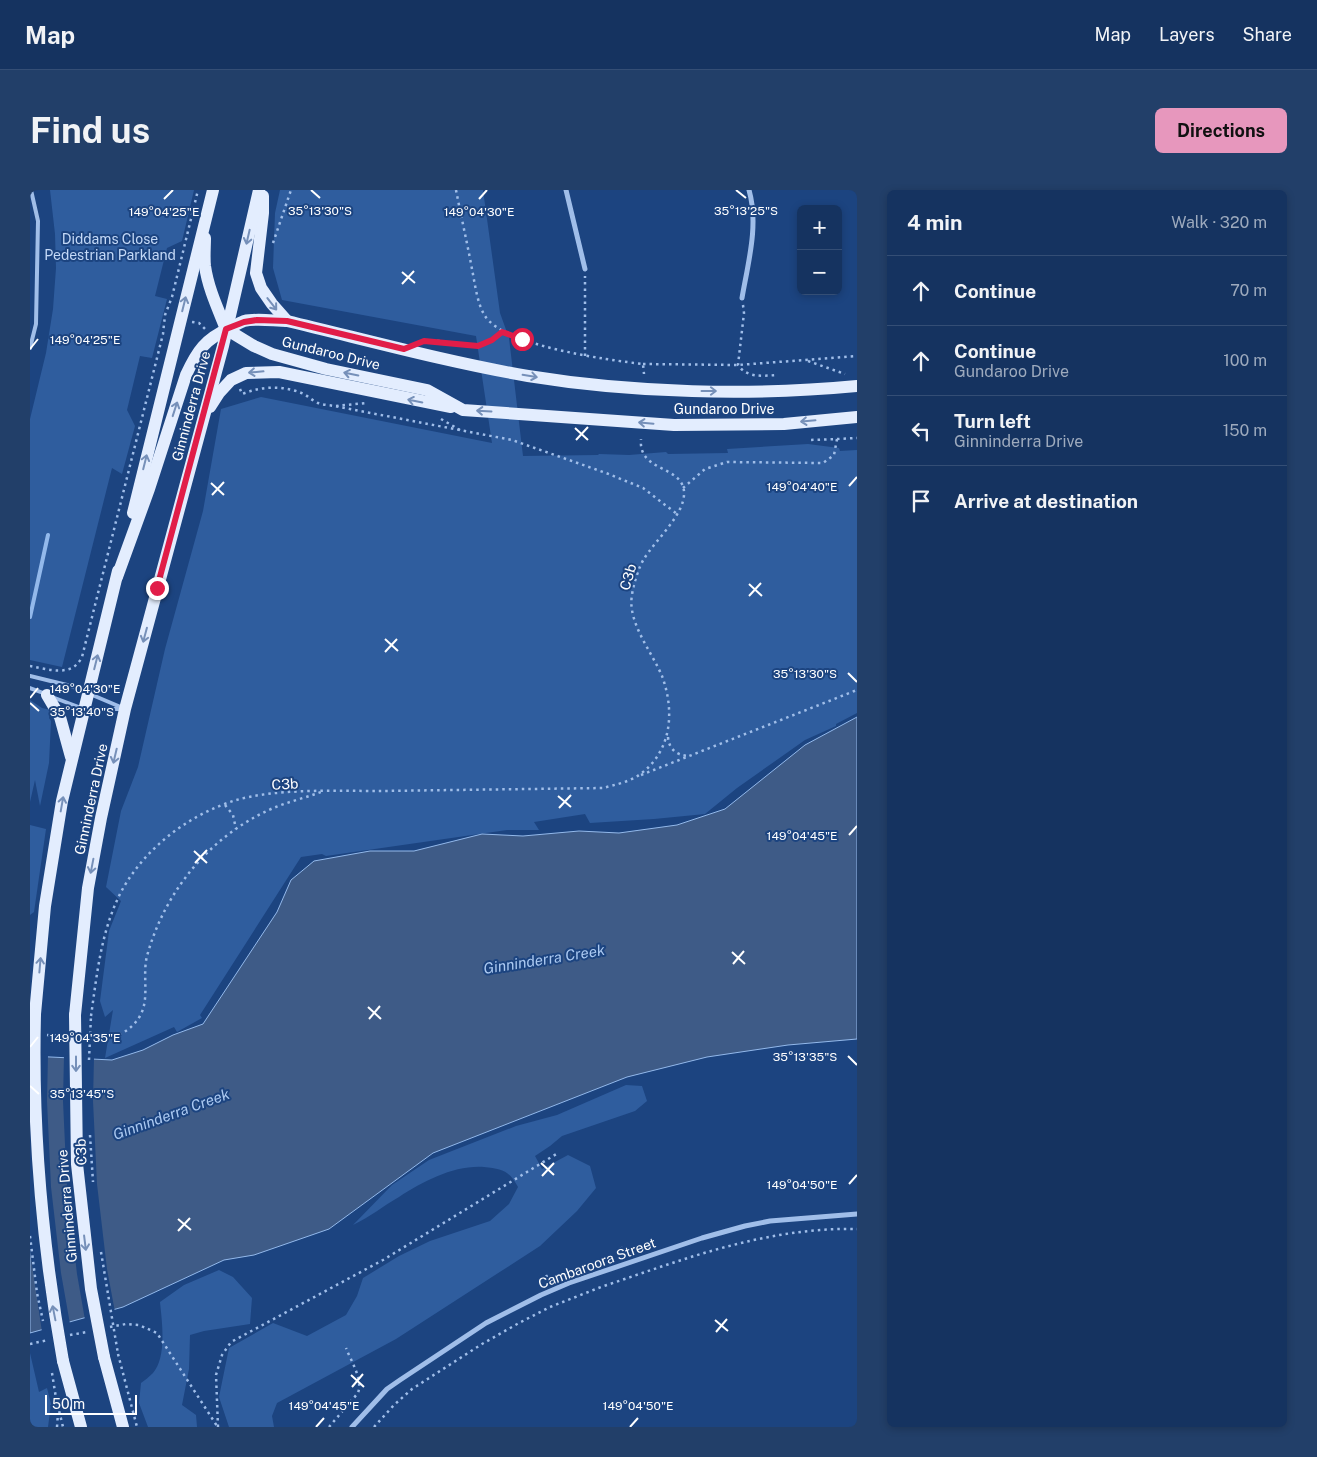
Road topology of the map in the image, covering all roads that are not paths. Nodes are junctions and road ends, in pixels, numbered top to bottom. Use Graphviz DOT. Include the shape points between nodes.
graph roads {
  1 [pos="31,190"];
  2 [pos="213,190"];
  3 [pos="261,190"];
  4 [pos="566,190"];
  5 [pos="749,190"];
  6 [pos="205,218"];
  7 [pos="585,269"];
  8 [pos="742,298"];
  9 [pos="287,321"];
  10 [pos="226,329"];
  11 [pos="30,348"];
  12 [pos="854,381"];
  13 [pos="463,410"];
  14 [pos="203,417"];
  15 [pos="857,417"];
  16 [pos="117,577"];
  17 [pos="30,676"];
  18 [pos="30,688"];
  19 [pos="88,692"];
  20 [pos="47,695"];
  21 [pos="84,709"];
  22 [pos="125,709"];
  23 [pos="72,760"];
  24 [pos="857,1214"];
  25 [pos="81,1427"];
  26 [pos="123,1427"];
  27 [pos="352,1427"];
  1 -- 11 [label="lane" via="38,221 36,324"];
  2 -- 6 [label="main road, Ginninderra Drive"];
  3 -- 9 [label="main road, one-way" via="263,213 256,273 261,288"];
  3 -- 10 [label="main road, Ginninderra Drive, one-way"];
  4 -- 7 [label="street"];
  5 -- 8 [label="street" via="754,224"];
  6 -- 10 [label="main road" via="205,266 215,304"];
  16 -- 6 [label="main road, Ginninderra Drive, one-way"];
  9 -- 10 [label="main road, Gundaroo Drive" via="257,320"];
  9 -- 12 [label="main road, Gundaroo Drive, one-way" via="474,366 586,384 689,391 807,391"];
  13 -- 10 [label="main road, Gundaroo Drive, one-way" via="427,390 272,354"];
  10 -- 14 [label="main road, Ginninderra Drive"];
  16 -- 10 [label="main road, one-way" via="193,359 202,345"];
  13 -- 14 [label="main road, one-way" via="279,372 263,372 246,373 231,380"];
  15 -- 13 [label="main road, Gundaroo Drive, one-way" via="784,424 674,425"];
  14 -- 22 [label="main road, Ginninderra Drive, one-way"];
  19 -- 16 [label="main road, Ginninderra Drive, one-way"];
  17 -- 19 [label="lane"];
  18 -- 20 [label="lane"];
  19 -- 21 [label="main road, Ginninderra Drive"];
  19 -- 22 [label="lane"];
  20 -- 21 [label="lane"];
  20 -- 23 [label="main road" via="60,717"];
  21 -- 22 [label="lane"];
  21 -- 23 [label="main road, Ginninderra Drive"];
  22 -- 26 [label="main road, Ginninderra Drive, one-way, bridge" via="88,888 76,1015 77,1164 91,1289 104,1357"];
  25 -- 23 [label="main road, Ginninderra Drive, one-way, bridge" via="63,1361 51,1295 37,1169 34,1061 45,906"];
  24 -- 27 [label="street, Cambaroora Street" via="745,1226 561,1286 486,1323 400,1380"];
}
